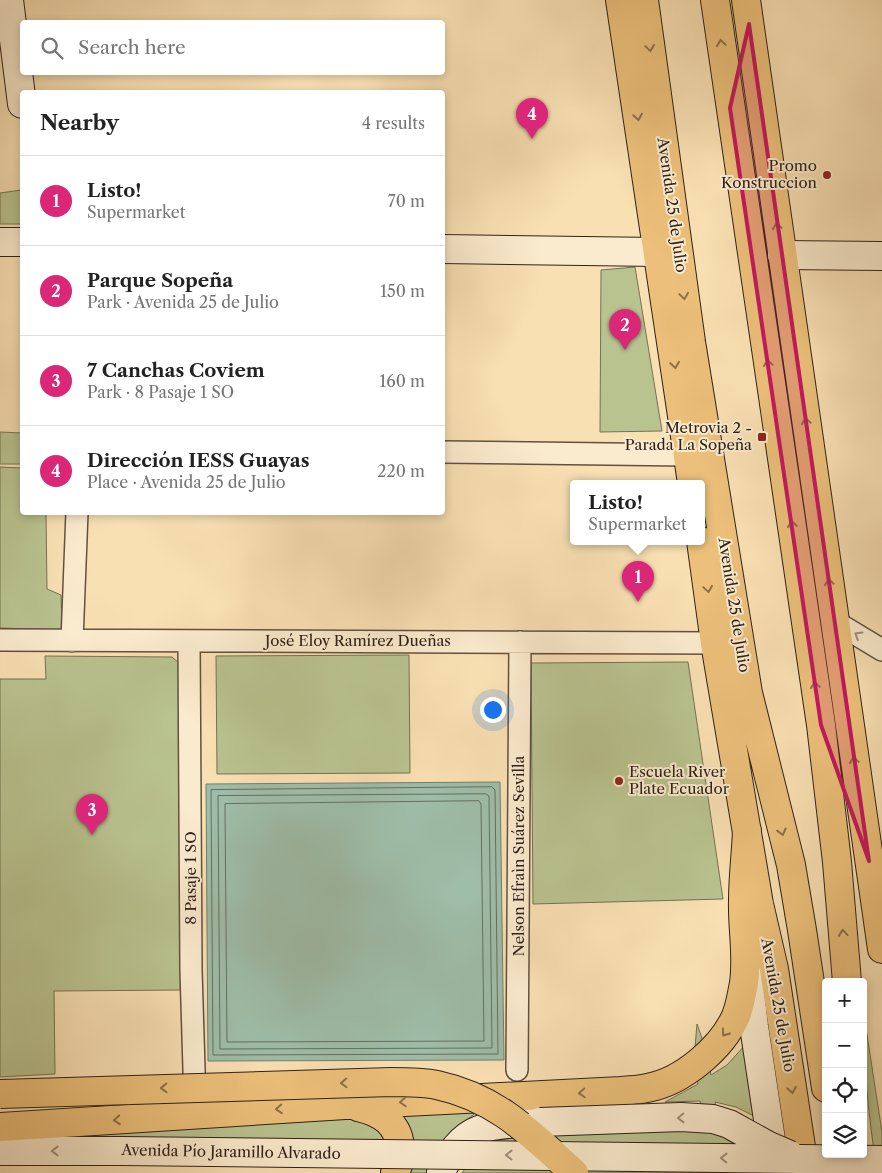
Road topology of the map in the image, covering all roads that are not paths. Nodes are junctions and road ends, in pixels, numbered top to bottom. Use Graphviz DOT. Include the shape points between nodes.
graph roads {
  1 [pos="9,0"];
  2 [pos="27,0"];
  3 [pos="620,0"];
  4 [pos="644,0"];
  5 [pos="715,0"];
  6 [pos="747,12"];
  7 [pos="30,20"];
  8 [pos="36,75"];
  9 [pos="20,90"];
  10 [pos="38,90"];
  11 [pos="730,108"];
  12 [pos="0,242"];
  13 [pos="20,242"];
  14 [pos="445,249"];
  15 [pos="658,252"];
  16 [pos="782,255"];
  17 [pos="882,256"];
  18 [pos="445,452"];
  19 [pos="688,455"];
  20 [pos="692,480"];
  21 [pos="77,515"];
  22 [pos="702,545"];
  23 [pos="834,621"];
  24 [pos="0,640"];
  25 [pos="72,641"];
  26 [pos="189,641"];
  27 [pos="520,642"];
  28 [pos="715,643"];
  29 [pos="882,650"];
  30 [pos="748,694"];
  31 [pos="821,725"];
  32 [pos="747,832"];
  33 [pos="875,854"];
  34 [pos="882,949"];
  35 [pos="745,951"];
  36 [pos="847,978"];
  37 [pos="823,1068"];
  38 [pos="517,1070"];
  39 [pos="0,1094"];
  40 [pos="345,1105"];
  41 [pos="195,1115"];
  42 [pos="0,1127"];
  43 [pos="0,1151"];
  44 [pos="836,1158"];
  45 [pos="861,1158"];
  46 [pos="882,1160"];
  47 [pos="806,1166"];
  48 [pos="395,1173"];
  49 [pos="441,1173"];
  50 [pos="574,1173"];
  51 [pos="776,1173"];
  52 [pos="838,1173"];
  53 [pos="862,1173"];
  1 -- 9 [label="main road"];
  2 -- 7 [label="main road"];
  3 -- 15 [label="main road, Avenida 25 de Julio, one-way"];
  4 -- 30 [label="main road, Avenida 25 de Julio, one-way" via="691,342"];
  11 -- 5 [label="main road, one-way"];
  6 -- 11 [label="main road"];
  16 -- 6 [label="main road, one-way"];
  8 -- 10 [label="main road"];
  31 -- 11 [label="main road, one-way"];
  12 -- 13 [label="main road"];
  14 -- 15 [label="main road"];
  15 -- 19 [label="main road, Avenida 25 de Julio, one-way"];
  16 -- 17 [label="main road"];
  23 -- 16 [label="main road, one-way"];
  18 -- 19 [label="street"];
  19 -- 20 [label="main road, Avenida 25 de Julio"];
  21 -- 25 [label="street"];
  22 -- 28 [label="main road, Avenida 25 de Julio, one-way"];
  29 -- 23 [label="street, one-way"];
  33 -- 23 [label="main road, one-way"];
  24 -- 25 [label="street, José Eloy Ramírez Dueñas"];
  25 -- 26 [label="street, José Eloy Ramírez Dueñas"];
  26 -- 27 [label="street, José Eloy Ramírez Dueñas"];
  26 -- 41 [label="street, 8 Pasaje 1 SO"];
  27 -- 28 [label="street, José Eloy Ramírez Dueñas"];
  27 -- 38 [label="street, Nelson Efraìn Suárez Sevilla"];
  28 -- 32 [label="main road, Avenida 25 de Julio"];
  30 -- 32 [label="main road"];
  30 -- 37 [label="main road, Avenida 25 de Julio, one-way" via="791,865"];
  31 -- 33 [label="main road"];
  36 -- 31 [label="main road, one-way"];
  32 -- 35 [label="main road" via="743,899"];
  32 -- 47 [label="main road, Avenida 25 de Julio, one-way" via="774,969"];
  33 -- 34 [label="main road"];
  35 -- 40 [label="main road, one-way" via="744,982 736,1016 700,1062 666,1082 648,1088 621,1090"];
  35 -- 51 [label="main road"];
  50 -- 39 [label="main road, one-way, bridge" via="509,1116 469,1094 435,1085 391,1082"];
  40 -- 41 [label="main road, one-way"];
  40 -- 48 [label="main road" via="369,1110 392,1123 400,1145 400,1160"];
  41 -- 42 [label="main road, one-way"];
  47 -- 43 [label="main road, Avenida Pío Jaramillo Alvarado, one-way, bridge"];
  44 -- 52 [label="main road"];
  45 -- 53 [label="main road"];
  46 -- 47 [label="main road, Avenida Pío Jaramillo Alvarado, bridge"];
  47 -- 49 [label="main road, one-way, bridge" via="729,1124 714,1119 681,1117 498,1125 478,1130 455,1147"];
}
